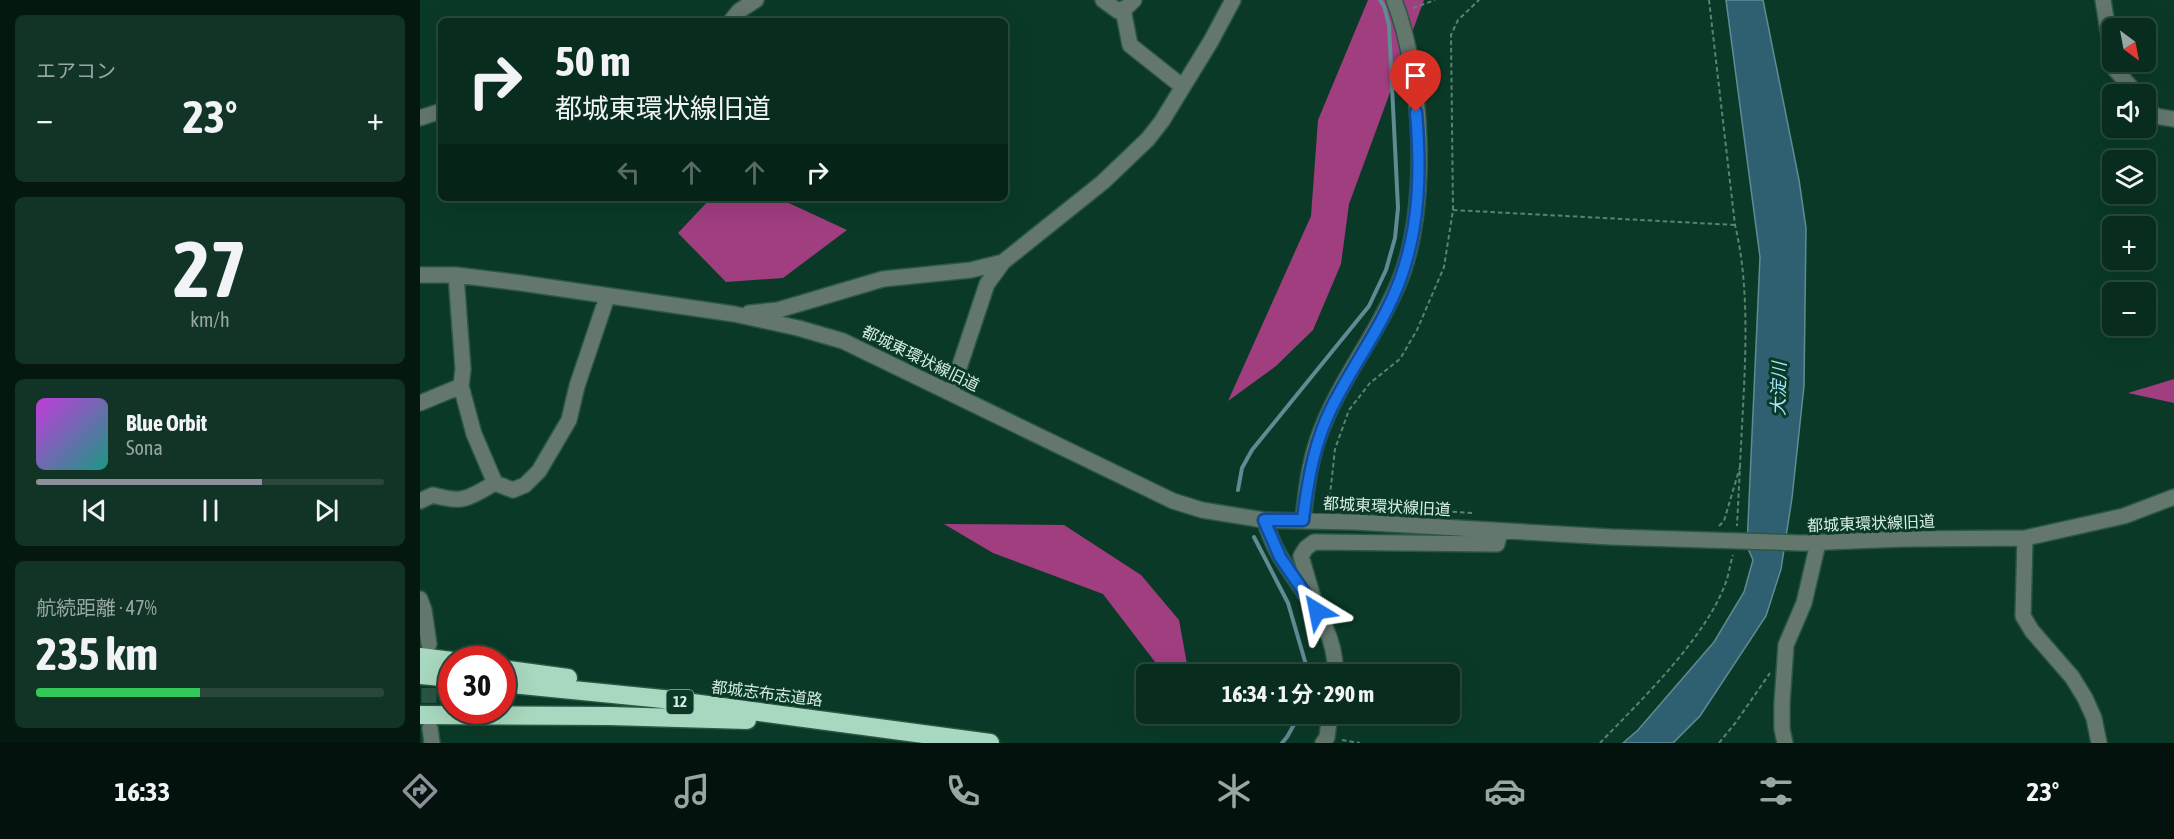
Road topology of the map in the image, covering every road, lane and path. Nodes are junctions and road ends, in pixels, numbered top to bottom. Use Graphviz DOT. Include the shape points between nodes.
graph roads {
  1 [pos="756,0"];
  2 [pos="1103,0"];
  3 [pos="1233,0"];
  4 [pos="1435,0"];
  5 [pos="1479,0"];
  6 [pos="1709,0"];
  7 [pos="2103,0"];
  8 [pos="1128,5"];
  9 [pos="1396,7"];
  10 [pos="733,18"];
  11 [pos="2106,18"];
  12 [pos="2117,72"];
  13 [pos="2128,84"];
  14 [pos="1183,87"];
  15 [pos="438,112"];
  16 [pos="2156,116"];
  17 [pos="420,118"];
  18 [pos="2174,120"];
  19 [pos="1453,210"];
  20 [pos="1735,225"];
  21 [pos="1003,262"];
  22 [pos="420,275"];
  23 [pos="456,275"];
  24 [pos="607,297"];
  25 [pos="734,314"];
  26 [pos="461,386"];
  27 [pos="951,392"];
  28 [pos="420,404"];
  29 [pos="1740,466"];
  30 [pos="495,483"];
  31 [pos="2174,497"];
  32 [pos="420,501"];
  33 [pos="1478,514"];
  34 [pos="1264,520"];
  35 [pos="1303,520"];
  36 [pos="1712,528"];
  37 [pos="1500,532"];
  38 [pos="2025,538"];
  39 [pos="1737,541"];
  40 [pos="1818,543"];
  41 [pos="420,599"];
  42 [pos="1317,611"];
  43 [pos="1786,645"];
  44 [pos="424,651"];
  45 [pos="438,656"];
  46 [pos="1335,664"];
  47 [pos="516,671"];
  48 [pos="420,675"];
  49 [pos="438,677"];
  50 [pos="516,684"];
  51 [pos="857,724"];
  52 [pos="1328,724"];
  53 [pos="427,729"];
  54 [pos="1325,740"];
  55 [pos="990,743"];
  56 [pos="1360,743"];
  57 [pos="1600,743"];
  58 [pos="1719,743"];
  59 [pos="1785,743"];
  60 [pos="2099,743"];
  1 -- 10 [label="street"];
  2 -- 8 [label="street" via="1118,11"];
  3 -- 14 [label="street"];
  4 -- 9 [label="path"];
  5 -- 19 [label="path" via="1458,20 1451,34"];
  6 -- 20 [label="path"];
  7 -- 11 [label="street"];
  8 -- 14 [label="street" via="1130,45"];
  9 -- 35 [label="street" via="1414,78 1420,178 1414,230 1400,280 1318,440"];
  12 -- 13 [label="street"];
  14 -- 21 [label="street" via="1148,139 1103,182"];
  15 -- 17 [label="street"];
  16 -- 18 [label="street"];
  19 -- 20 [label="path"];
  19 -- 33 [label="path" via="1444,267 1417,330 1400,359 1370,383 1349,410 1335,449 1330,495 1352,505"];
  20 -- 29 [label="path" via="1742,253 1744,321"];
  21 -- 25 [label="street" via="971,270 883,279 778,310"];
  21 -- 27 [label="street" via="987,284"];
  22 -- 23 [label="street, 都城東環状線旧道"];
  23 -- 24 [label="street, 都城東環状線旧道"];
  23 -- 26 [label="street"];
  24 -- 25 [label="street, 都城東環状線旧道"];
  24 -- 30 [label="street" via="569,420 539,471 513,490"];
  25 -- 27 [label="street, 都城東環状線旧道" via="843,341"];
  26 -- 28 [label="street"];
  26 -- 30 [label="street" via="474,434"];
  27 -- 34 [label="street, 都城東環状線旧道" via="1173,501"];
  29 -- 36 [label="path" via="1724,521"];
  29 -- 39 [label="path"];
  30 -- 32 [label="street" via="465,500 434,495"];
  31 -- 38 [label="street, 都城東環状線旧道" via="2124,516"];
  34 -- 35 [label="street, 都城東環状線旧道"];
  34 -- 42 [label="street" via="1280,557"];
  35 -- 37 [label="street, 都城東環状線旧道"];
  37 -- 39 [label="street, 都城東環状線旧道"];
  37 -- 42 [label="street" via="1497,544 1314,542 1301,556"];
  38 -- 40 [label="street, 都城東環状線旧道"];
  38 -- 60 [label="street" via="2023,616 2085,698"];
  39 -- 40 [label="street, 都城東環状線旧道"];
  39 -- 57 [label="path" via="1726,581 1705,624"];
  40 -- 43 [label="street" via="1804,603"];
  41 -- 44 [label="street" via="424,610"];
  42 -- 46 [label="street" via="1326,628"];
  43 -- 58 [label="path" via="1763,685"];
  43 -- 59 [label="street" via="1782,711"];
  44 -- 45 [label="highway"];
  47 -- 51 [label="highway"];
  48 -- 49 [label="highway"];
  50 -- 51 [label="highway, 都城志布志道路 / 12"];
  51 -- 53 [label="highway" via="610,716"];
  51 -- 55 [label="highway, 都城志布志道路 / 12"];
  52 -- 54 [label="street"];
  54 -- 56 [label="path"];
}
